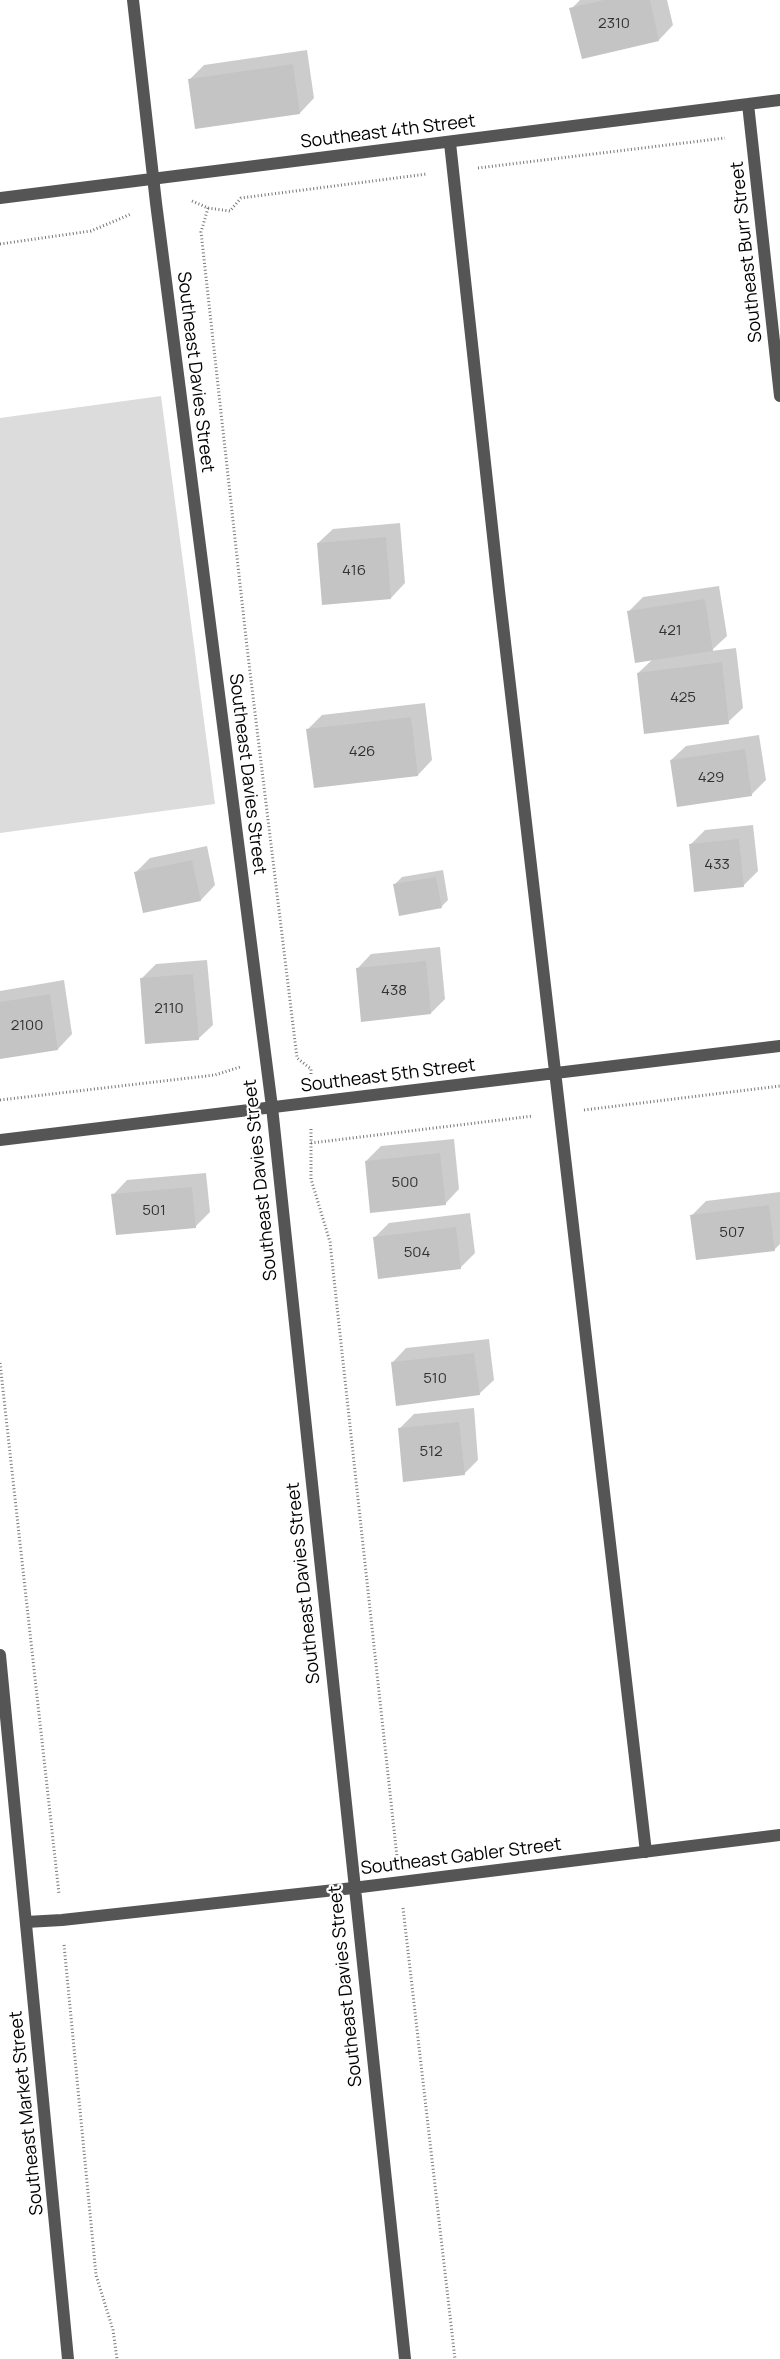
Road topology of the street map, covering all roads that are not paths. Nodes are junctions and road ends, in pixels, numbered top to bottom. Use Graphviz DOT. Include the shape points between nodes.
graph roads {
  1 [pos="133,0"];
  2 [pos="780,100"];
  3 [pos="748,104"];
  4 [pos="450,143"];
  5 [pos="154,178"];
  6 [pos="0,198"];
  7 [pos="780,396"];
  8 [pos="780,1046"];
  9 [pos="556,1073"];
  10 [pos="272,1107"];
  11 [pos="0,1140"];
  12 [pos="0,1655"];
  13 [pos="780,1834"];
  14 [pos="646,1852"];
  15 [pos="353,1888"];
  16 [pos="26,1922"];
  17 [pos="68,2359"];
  18 [pos="404,2359"];
  1 -- 5 [label="street, Southeast Davies Street"];
  2 -- 3 [label="street, Southeast 4th Street"];
  3 -- 4 [label="street, Southeast 4th Street"];
  3 -- 7 [label="street, Southeast Burr Street"];
  4 -- 5 [label="street, Southeast 4th Street"];
  4 -- 9 [label="street"];
  5 -- 6 [label="street, Southeast 4th Street"];
  5 -- 10 [label="street, Southeast Davies Street"];
  8 -- 9 [label="street, Southeast 5th Street"];
  9 -- 10 [label="street, Southeast 5th Street"];
  9 -- 14 [label="street"];
  10 -- 11 [label="street, Southeast 5th Street"];
  10 -- 15 [label="street, Southeast Davies Street"];
  12 -- 16 [label="street, Southeast Market Street"];
  13 -- 14 [label="street, Southeast Gabler Street"];
  14 -- 15 [label="street, Southeast Gabler Street"];
  15 -- 16 [label="street, Southeast Gabler Street"];
  15 -- 18 [label="street, Southeast Davies Street"];
  16 -- 17 [label="street, Southeast Market Street"];
}
